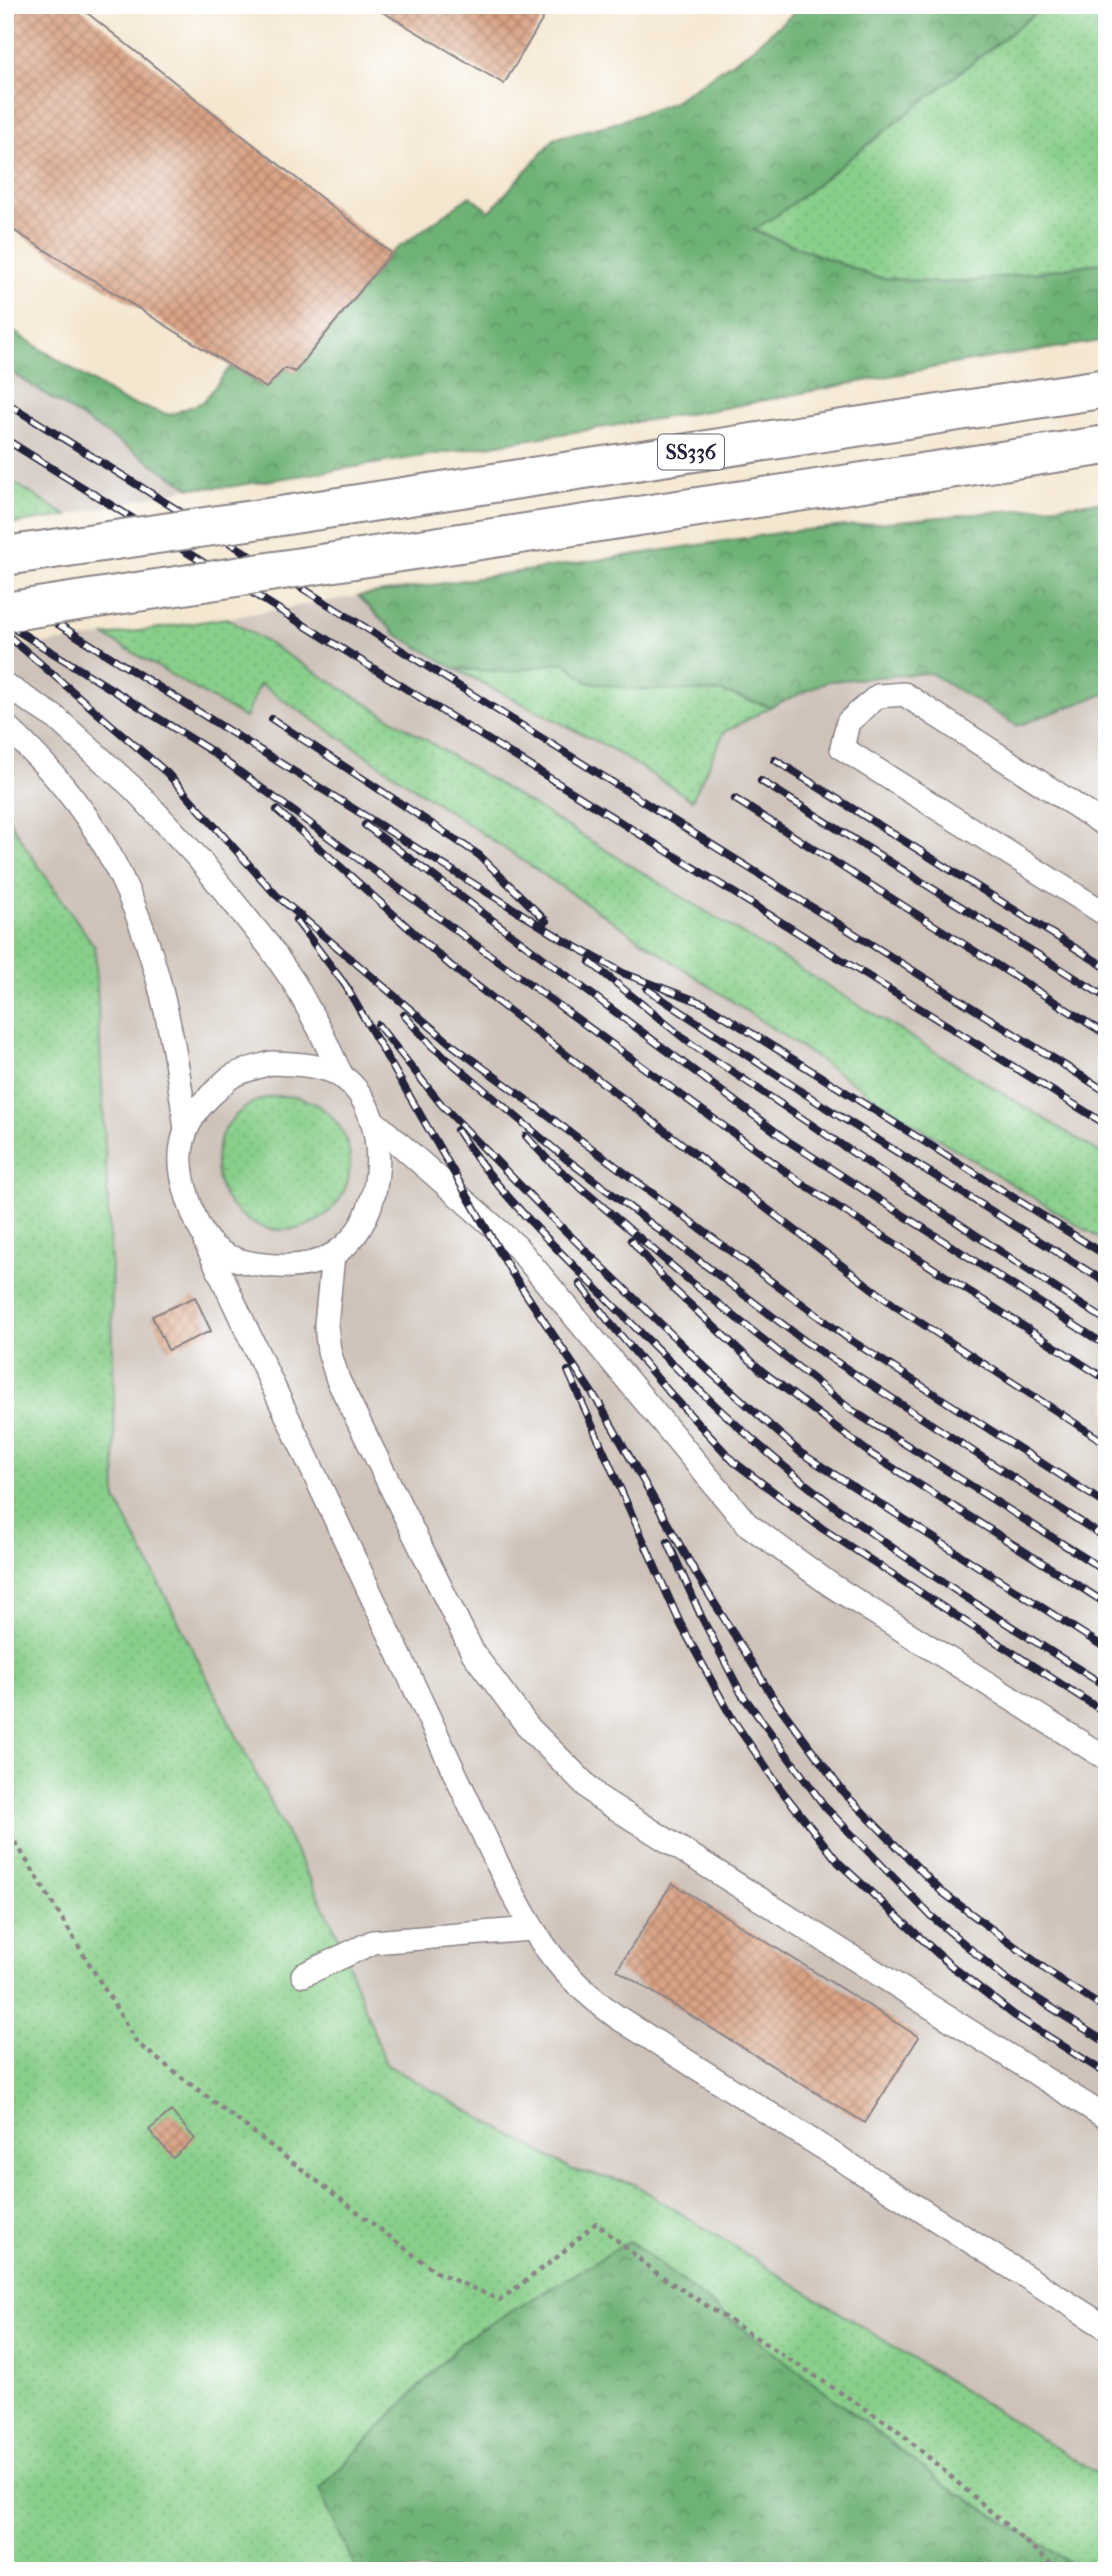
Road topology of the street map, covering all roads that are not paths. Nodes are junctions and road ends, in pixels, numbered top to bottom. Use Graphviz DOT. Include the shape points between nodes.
graph roads {
  1 [pos="1107,381"];
  2 [pos="1107,388"];
  3 [pos="1009,403"];
  4 [pos="1107,445"];
  5 [pos="1107,454"];
  6 [pos="1019,458"];
  7 [pos="5,556"];
  8 [pos="5,612"];
  9 [pos="5,685"];
  10 [pos="5,725"];
  11 [pos="1107,826"];
  12 [pos="1107,915"];
  13 [pos="342,1077"];
  14 [pos="371,1119"];
  15 [pos="186,1130"];
  16 [pos="205,1241"];
  17 [pos="333,1255"];
  18 [pos="1107,1759"];
  19 [pos="531,1929"];
  20 [pos="303,1975"];
  21 [pos="1107,2118"];
  22 [pos="1107,2328"];
  1 -- 3 [label="highway"];
  2 -- 3 [label="highway, SS336"];
  3 -- 7 [label="highway, SS336, bridge"];
  4 -- 6 [label="highway, SS336"];
  5 -- 6 [label="highway"];
  6 -- 8 [label="highway, SS336, bridge"];
  9 -- 13 [label="lane" via="56,718 134,789 198,858 295,984"];
  10 -- 15 [label="lane" via="35,752 94,827 130,897 159,986"];
  11 -- 12 [label="lane" via="904,694 878,696 848,722 842,748"];
  13 -- 14 [label="lane" via="358,1093"];
  13 -- 15 [label="lane" via="307,1065 271,1063 231,1077 195,1111"];
  14 -- 17 [label="lane" via="379,1153 368,1214 354,1238"];
  14 -- 18 [label="lane" via="517,1247 747,1524 831,1585"];
  15 -- 16 [label="lane" via="181,1169"];
  16 -- 17 [label="lane" via="236,1261 272,1266 300,1266"];
  16 -- 19 [label="lane"];
  17 -- 21 [label="lane" via="326,1325 338,1380 473,1653 529,1728 598,1797"];
  19 -- 20 [label="lane" via="373,1942"];
  19 -- 22 [label="lane" via="588,1996 617,2017"];
}
